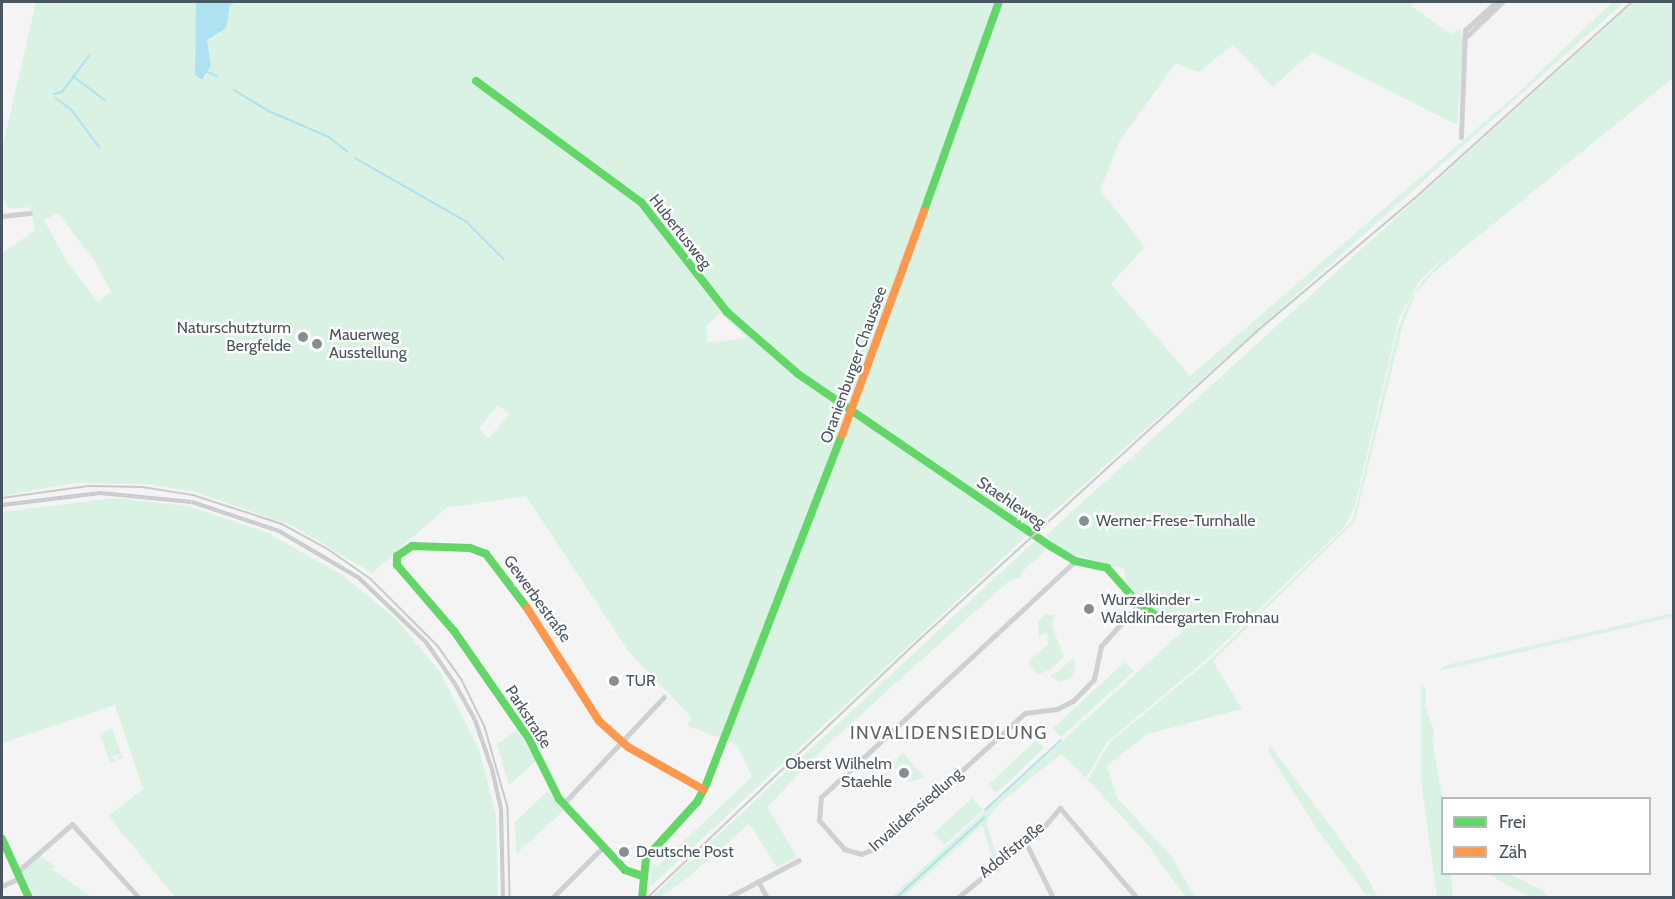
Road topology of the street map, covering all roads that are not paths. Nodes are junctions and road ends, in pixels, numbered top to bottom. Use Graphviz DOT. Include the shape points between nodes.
graph roads {
  1 [pos="999,2"];
  2 [pos="1496,2"];
  3 [pos="1502,2"];
  4 [pos="1467,36"];
  5 [pos="476,81"];
  6 [pos="1461,137"];
  7 [pos="2,210"];
  8 [pos="30,213"];
  9 [pos="2,216"];
  10 [pos="851,413"];
  11 [pos="1075,561"];
  12 [pos="396,564"];
  13 [pos="1139,604"];
  14 [pos="1153,612"];
  15 [pos="664,697"];
  16 [pos="624,744"];
  17 [pos="704,790"];
  18 [pos="563,804"];
  19 [pos="2,839"];
  20 [pos="1025,841"];
  21 [pos="603,847"];
  22 [pos="799,860"];
  23 [pos="642,875"];
  24 [pos="17,876"];
  25 [pos="758,881"];
  26 [pos="2,886"];
  27 [pos="643,896"];
  28 [pos="29,897"];
  29 [pos="139,897"];
  30 [pos="552,897"];
  31 [pos="727,897"];
  32 [pos="767,897"];
  33 [pos="957,897"];
  34 [pos="1053,897"];
  35 [pos="1137,897"];
  1 -- 10 [label="street, Oranienburger Chaussee"];
  2 -- 4 [label="street" via="1466,28"];
  3 -- 4 [label="street"];
  4 -- 6 [label="street"];
  5 -- 10 [label="street, Hubertusweg" via="641,202 727,312 798,375"];
  7 -- 9 [label="street"];
  8 -- 9 [label="street"];
  10 -- 11 [label="street, Staehleweg"];
  10 -- 17 [label="street, Oranienburger Chaussee"];
  11 -- 13 [label="street, Staehleweg" via="1107,568"];
  11 -- 13 [label="street, Invalidensiedlung" via="821,797 819,820 844,849 861,854 878,848 1025,713 1058,709 1073,701 1094,679 1101,646"];
  12 -- 16 [label="street, Gewerbestraße" via="398,555 410,546 472,548 486,554 549,637 598,720"];
  12 -- 18 [label="street, Parkstraße" via="463,643 529,739"];
  13 -- 14 [label="street, Staehleweg"];
  15 -- 16 [label="street"];
  16 -- 17 [label="street, Gewerbestraße"];
  16 -- 18 [label="street"];
  17 -- 23 [label="street, Oranienburger Chaussee" via="655,848"];
  18 -- 21 [label="street, Parkstraße"];
  19 -- 24 [label="street"];
  20 -- 33 [label="street, Adolfstraße"];
  20 -- 34 [label="street"];
  20 -- 35 [label="street, Adolfstraße" via="1043,828 1057,809 1066,813"];
  21 -- 23 [label="street, Parkstraße" via="626,871"];
  21 -- 30 [label="street"];
  22 -- 25 [label="street"];
  23 -- 27 [label="street"];
  24 -- 26 [label="street"];
  24 -- 28 [label="street"];
  24 -- 29 [label="street" via="72,824"];
  25 -- 31 [label="street"];
  25 -- 32 [label="street"];
}
